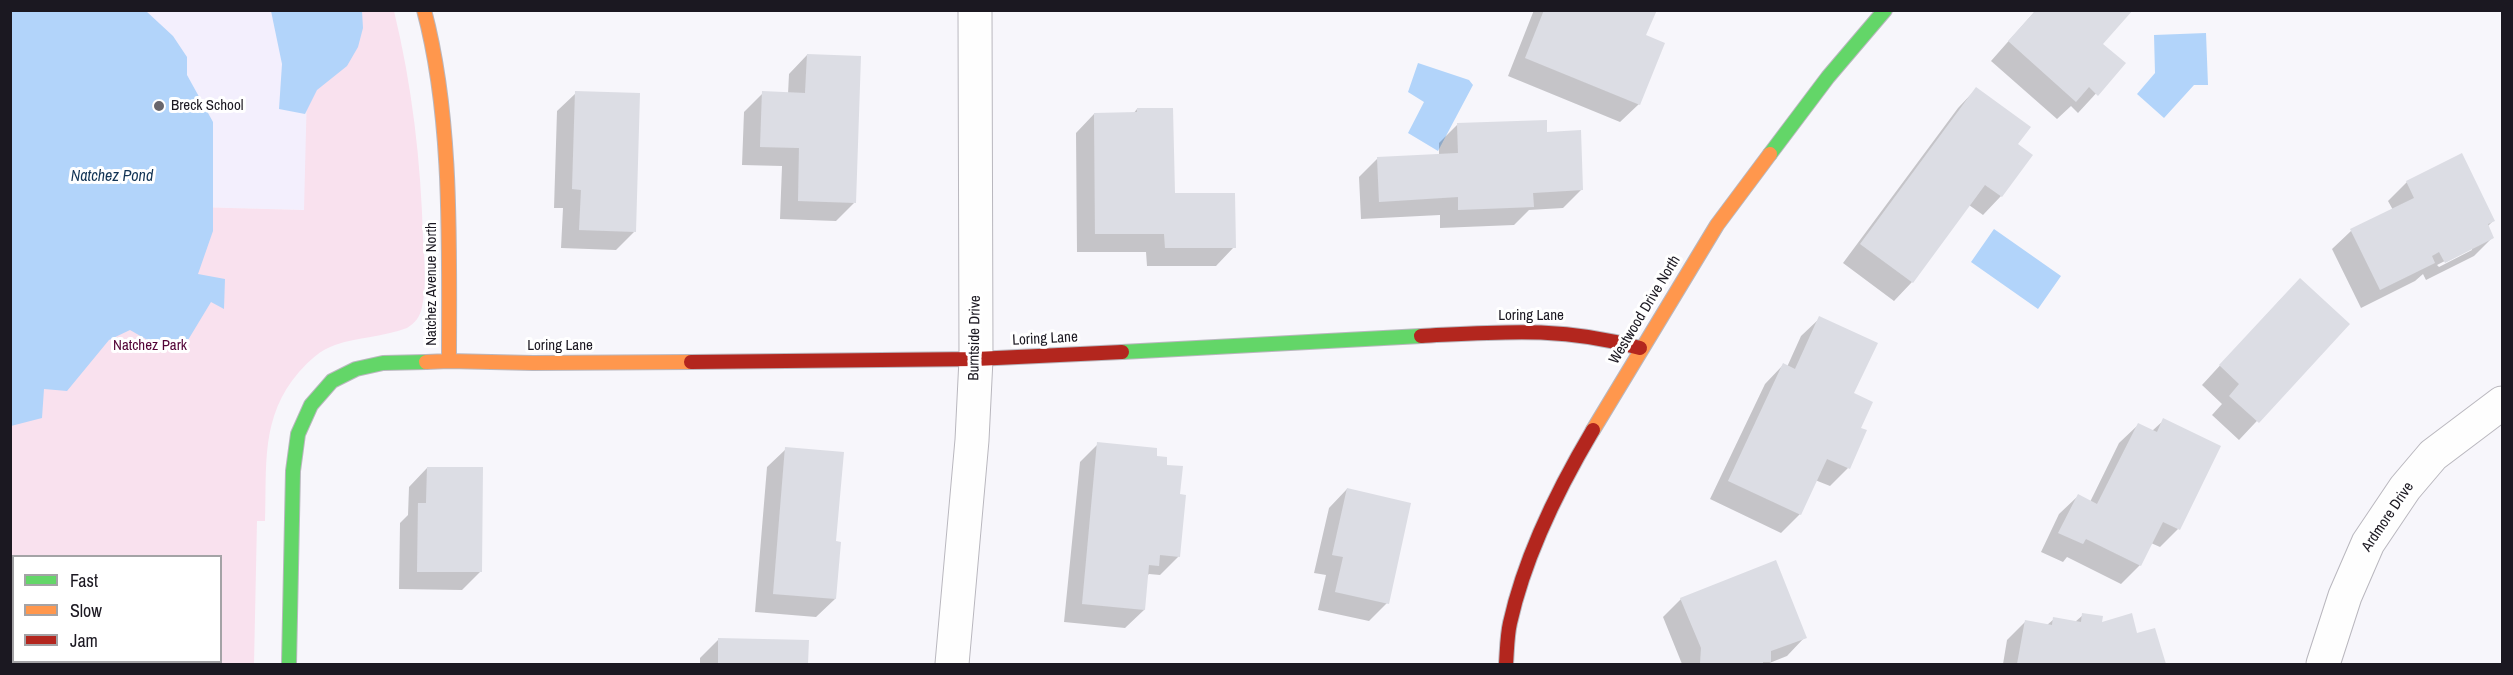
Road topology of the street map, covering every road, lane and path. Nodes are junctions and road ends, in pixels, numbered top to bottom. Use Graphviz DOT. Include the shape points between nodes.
graph roads {
  1 [pos="424,10"];
  2 [pos="975,10"];
  3 [pos="1885,10"];
  4 [pos="1640,348"];
  5 [pos="976,359"];
  6 [pos="449,361"];
  7 [pos="2502,403"];
  8 [pos="289,664"];
  9 [pos="952,664"];
  10 [pos="1506,664"];
  11 [pos="2323,664"];
  1 -- 6 [label="street, Natchez Avenue North" via="444,127 449,210"];
  2 -- 5 [label="street, Burntside Drive"];
  3 -- 4 [label="street, Westwood Drive North" via="1828,77 1717,225"];
  4 -- 5 [label="street, Loring Lane" via="1590,335 1527,331"];
  4 -- 10 [label="street, Westwood Drive North" via="1569,470 1523,573 1509,625"];
  5 -- 6 [label="street, Loring Lane"];
  5 -- 9 [label="street, Burntside Drive"];
  6 -- 8 [label="street, Natchez Avenue North" via="383,363 356,369 332,381 312,405 298,434 293,471"];
  7 -- 11 [label="street, Ardmore Drive" via="2433,455 2405,489 2368,543 2344,596"];
}
